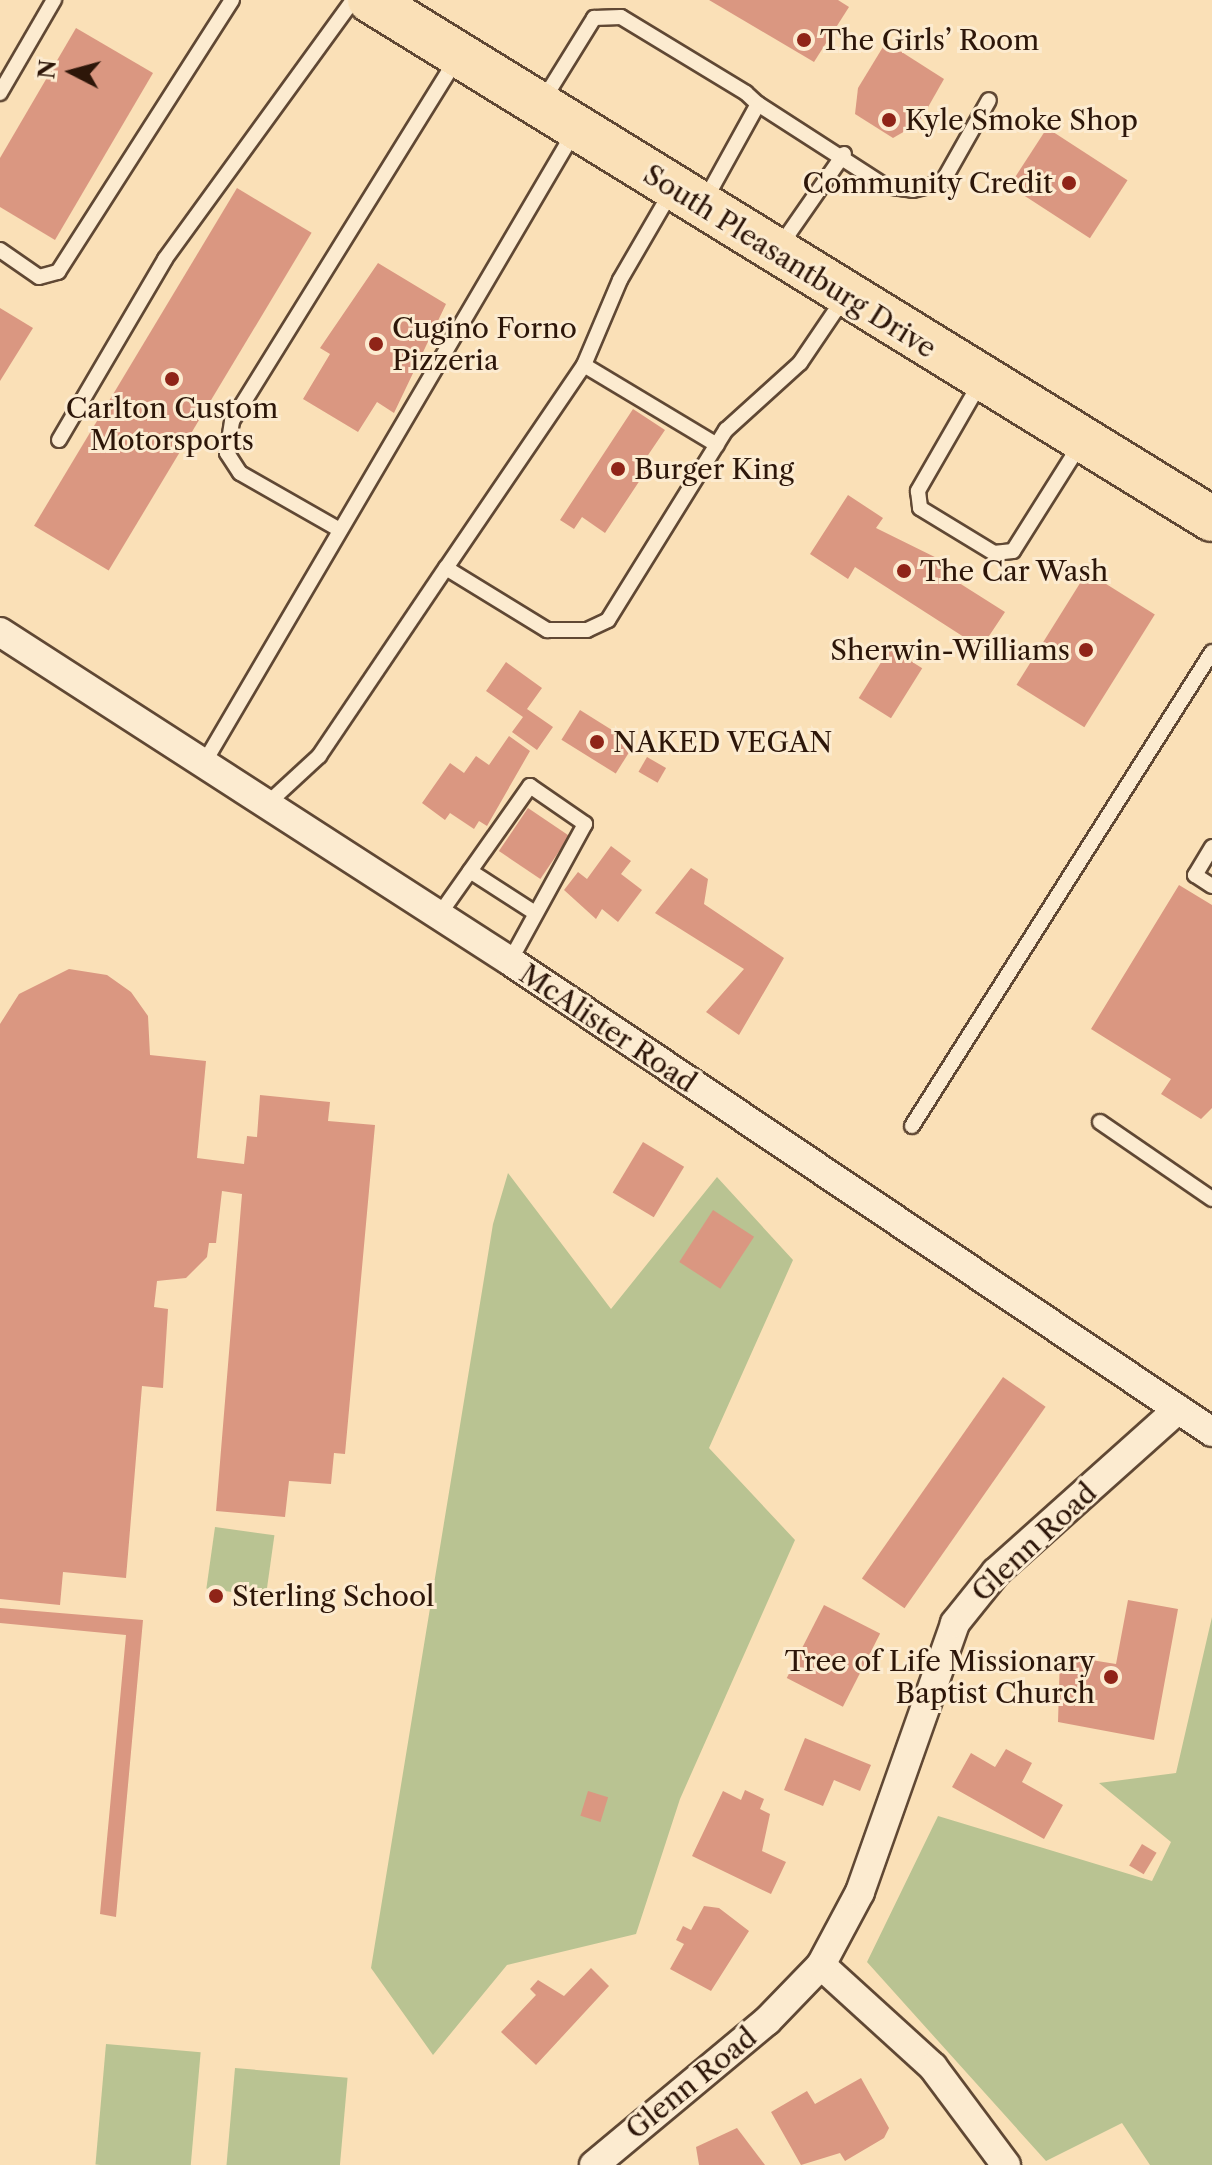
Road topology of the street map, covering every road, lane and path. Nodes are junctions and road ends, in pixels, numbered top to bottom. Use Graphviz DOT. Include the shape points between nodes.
graph roads {
  1 [pos="54,0"];
  2 [pos="232,0"];
  3 [pos="353,0"];
  4 [pos="370,0"];
  5 [pos="459,55"];
  6 [pos="0,93"];
  7 [pos="989,100"];
  8 [pos="758,104"];
  9 [pos="558,117"];
  10 [pos="844,154"];
  11 [pos="687,197"];
  12 [pos="0,250"];
  13 [pos="776,251"];
  14 [pos="846,296"];
  15 [pos="584,365"];
  16 [pos="982,380"];
  17 [pos="59,440"];
  18 [pos="1082,442"];
  19 [pos="717,445"];
  20 [pos="1212,519"];
  21 [pos="340,530"];
  22 [pos="446,568"];
  23 [pos="0,632"];
  24 [pos="1212,652"];
  25 [pos="204,763"];
  26 [pos="267,804"];
  27 [pos="1212,847"];
  28 [pos="470,871"];
  29 [pos="1212,886"];
  30 [pos="532,911"];
  31 [pos="439,915"];
  32 [pos="510,961"];
  33 [pos="1100,1122"];
  34 [pos="912,1126"];
  35 [pos="1212,1199"];
  36 [pos="1178,1409"];
  37 [pos="1212,1432"];
  38 [pos="821,1965"];
  39 [pos="594,2165"];
  40 [pos="1006,2165"];
  1 -- 6 [label="lane"];
  2 -- 12 [label="lane" via="58,272 39,277"];
  3 -- 17 [label="lane" via="165,259"];
  4 -- 5 [label="main road, South Pleasantburg Drive"];
  5 -- 9 [label="main road, South Pleasantburg Drive"];
  5 -- 21 [label="lane" via="232,421 227,453 240,473"];
  7 -- 10 [label="lane" via="942,183 913,190 885,186"];
  8 -- 9 [label="lane" via="621,17 594,18"];
  8 -- 10 [label="lane"];
  8 -- 11 [label="lane"];
  9 -- 11 [label="main road, South Pleasantburg Drive"];
  9 -- 21 [label="lane"];
  10 -- 13 [label="lane"];
  11 -- 13 [label="main road, South Pleasantburg Drive"];
  11 -- 15 [label="lane" via="620,280"];
  13 -- 14 [label="main road, South Pleasantburg Drive"];
  14 -- 16 [label="main road, South Pleasantburg Drive"];
  14 -- 19 [label="lane" via="800,363"];
  15 -- 19 [label="lane"];
  15 -- 22 [label="lane"];
  16 -- 18 [label="main road, South Pleasantburg Drive"];
  16 -- 18 [label="lane" via="918,491 920,508 994,553 1013,551"];
  18 -- 20 [label="main road, South Pleasantburg Drive"];
  19 -- 22 [label="lane" via="608,620 587,630 547,630"];
  21 -- 25 [label="lane"];
  22 -- 26 [label="lane" via="319,756"];
  23 -- 25 [label="street, McAlister Road"];
  24 -- 34 [label="lane"];
  25 -- 26 [label="street, McAlister Road"];
  26 -- 31 [label="street, McAlister Road"];
  27 -- 29 [label="lane" via="1195,875"];
  28 -- 30 [label="lane"];
  28 -- 30 [label="lane" via="530,786 585,824"];
  28 -- 31 [label="lane"];
  30 -- 32 [label="lane"];
  31 -- 32 [label="street, McAlister Road"];
  32 -- 36 [label="street, McAlister Road"];
  33 -- 35 [label="lane"];
  36 -- 37 [label="street, McAlister Road"];
  36 -- 38 [label="street, Glenn Road" via="972,1596 940,1657 860,1892"];
  38 -- 39 [label="street, Glenn Road" via="767,2021"];
  38 -- 40 [label="street" via="933,2067"];
}
